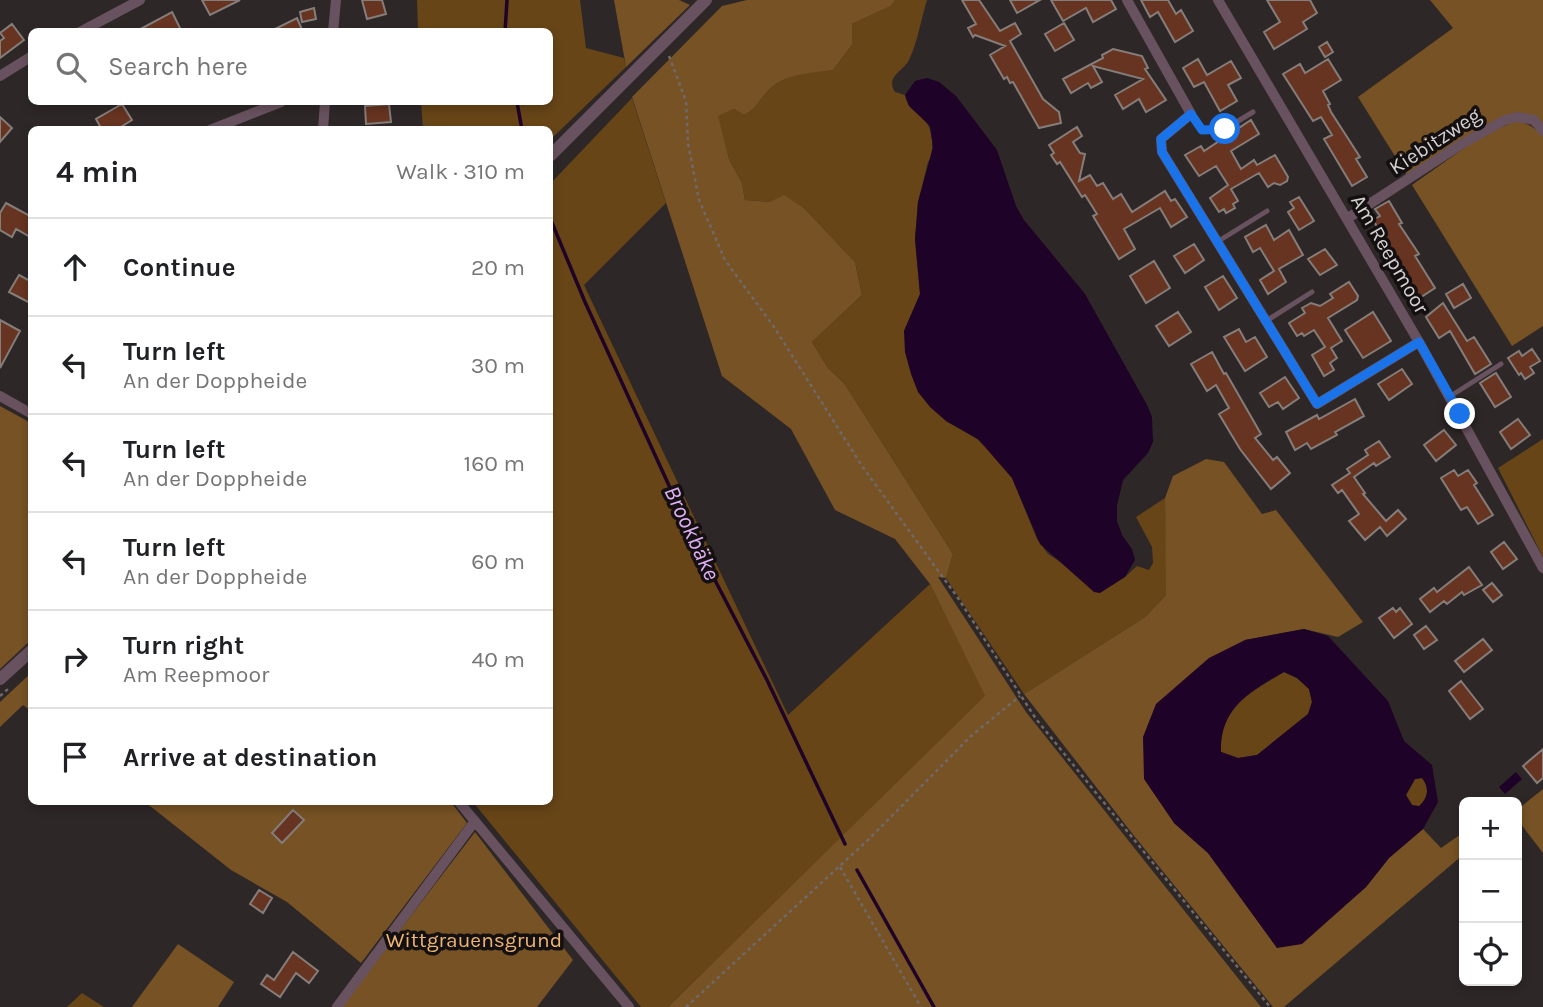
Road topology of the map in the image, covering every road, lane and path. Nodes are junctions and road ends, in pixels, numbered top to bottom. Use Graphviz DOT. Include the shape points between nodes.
graph roads {
  1 [pos="140,0"];
  2 [pos="336,0"];
  3 [pos="706,0"];
  4 [pos="1127,0"];
  5 [pos="1218,0"];
  6 [pos="88,28"];
  7 [pos="332,28"];
  8 [pos="664,43"];
  9 [pos="28,58"];
  10 [pos="0,76"];
  11 [pos="273,105"];
  12 [pos="325,105"];
  13 [pos="1253,112"];
  14 [pos="1191,114"];
  15 [pos="220,126"];
  16 [pos="323,126"];
  17 [pos="1543,131"];
  18 [pos="553,153"];
  19 [pos="1267,211"];
  20 [pos="1348,219"];
  21 [pos="1217,242"];
  22 [pos="1312,292"];
  23 [pos="1266,321"];
  24 [pos="1419,342"];
  25 [pos="1501,364"];
  26 [pos="0,396"];
  27 [pos="1449,397"];
  28 [pos="28,412"];
  29 [pos="1543,568"];
  30 [pos="28,654"];
  31 [pos="0,679"];
  32 [pos="1020,696"];
  33 [pos="462,805"];
  34 [pos="475,821"];
  35 [pos="840,867"];
  36 [pos="337,1007"];
  37 [pos="629,1007"];
  38 [pos="686,1007"];
  39 [pos="920,1007"];
  40 [pos="1270,1007"];
  1 -- 6 [label="street"];
  2 -- 7 [label="street"];
  3 -- 8 [label="street"];
  4 -- 14 [label="street"];
  5 -- 20 [label="street, Am Reepmoor"];
  8 -- 18 [label="street"];
  8 -- 32 [label="path" via="686,101 699,200 724,260 774,327 862,466 958,598"];
  9 -- 10 [label="street"];
  11 -- 15 [label="street"];
  12 -- 16 [label="street"];
  13 -- 14 [label="lane" via="1225,129 1202,130"];
  14 -- 21 [label="street" via="1161,139 1162,152"];
  17 -- 20 [label="street, Kiebitzweg" via="1534,120 1505,120"];
  19 -- 21 [label="lane"];
  20 -- 24 [label="street, Am Reepmoor"];
  21 -- 23 [label="street"];
  22 -- 23 [label="lane"];
  23 -- 24 [label="street" via="1317,404"];
  24 -- 27 [label="street, Am Reepmoor"];
  25 -- 27 [label="lane"];
  26 -- 28 [label="street"];
  27 -- 29 [label="street, Am Reepmoor"];
  30 -- 31 [label="street"];
  32 -- 35 [label="path" via="971,736"];
  32 -- 40 [label="path"];
  33 -- 34 [label="street"];
  34 -- 36 [label="street"];
  34 -- 37 [label="street"];
  35 -- 38 [label="path"];
  35 -- 39 [label="path"];
}
